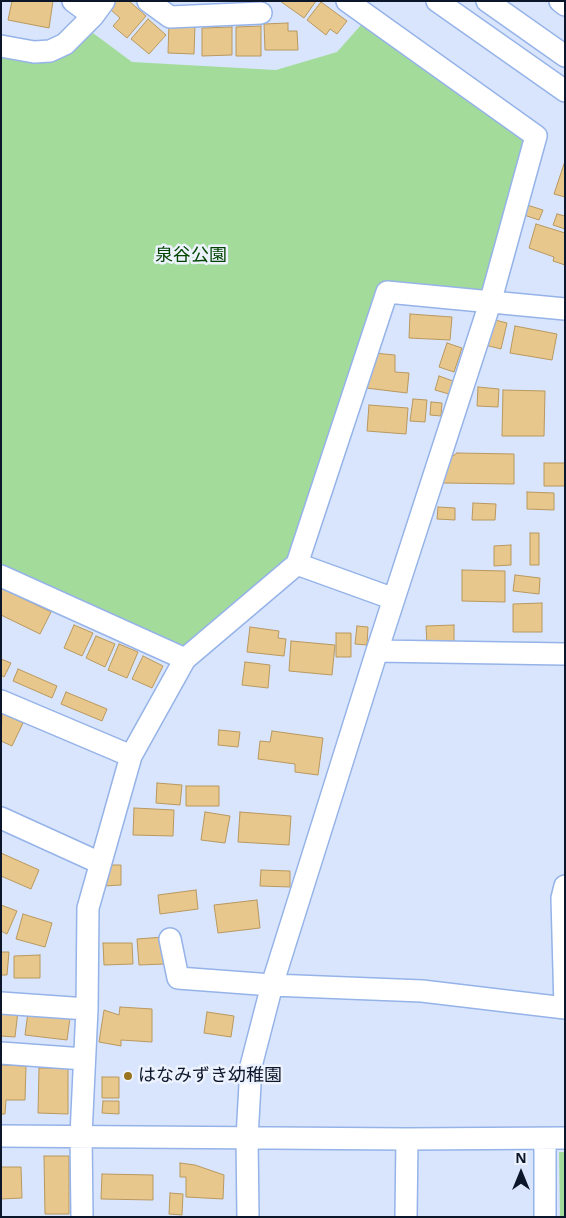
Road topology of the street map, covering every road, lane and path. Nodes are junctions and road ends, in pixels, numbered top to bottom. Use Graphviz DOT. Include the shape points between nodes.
graph roads {
  1 [pos="73,1"];
  2 [pos="148,1"];
  3 [pos="347,1"];
  4 [pos="437,1"];
  5 [pos="487,1"];
  6 [pos="560,1"];
  7 [pos="565,5"];
  8 [pos="98,9"];
  9 [pos="262,13"];
  10 [pos="1,46"];
  11 [pos="565,56"];
  12 [pos="565,91"];
  13 [pos="490,303"];
  14 [pos="565,310"];
  15 [pos="297,564"];
  16 [pos="1,576"];
  17 [pos="394,599"];
  18 [pos="377,651"];
  19 [pos="565,654"];
  20 [pos="185,659"];
  21 [pos="1,701"];
  22 [pos="131,756"];
  23 [pos="1,818"];
  24 [pos="100,863"];
  25 [pos="564,894"];
  26 [pos="170,939"];
  27 [pos="272,985"];
  28 [pos="1,1003"];
  29 [pos="565,1008"];
  30 [pos="87,1009"];
  31 [pos="1,1053"];
  32 [pos="84,1059"];
  33 [pos="1,1136"];
  34 [pos="81,1136"];
  35 [pos="248,1138"];
  36 [pos="555,1138"];
  37 [pos="406,1139"];
  38 [pos="82,1217"];
  39 [pos="248,1217"];
  40 [pos="406,1217"];
  41 [pos="545,1217"];
  1 -- 8 [label="street"];
  2 -- 9 [label="street" via="170,17"];
  3 -- 13 [label="street" via="536,136"];
  4 -- 12 [label="street"];
  5 -- 11 [label="street"];
  6 -- 7 [label="street"];
  8 -- 10 [label="street" via="65,44 50,51 34,52"];
  13 -- 14 [label="street"];
  13 -- 15 [label="street" via="388,292"];
  13 -- 17 [label="street"];
  15 -- 17 [label="street"];
  15 -- 20 [label="street"];
  16 -- 20 [label="street"];
  17 -- 18 [label="street"];
  18 -- 19 [label="street"];
  18 -- 27 [label="street"];
  20 -- 22 [label="street"];
  21 -- 22 [label="street"];
  22 -- 24 [label="street"];
  23 -- 24 [label="street"];
  24 -- 30 [label="street" via="88,908"];
  25 -- 29 [label="street"];
  26 -- 27 [label="street" via="178,978"];
  27 -- 29 [label="street" via="422,991"];
  27 -- 35 [label="street" via="251,1066"];
  28 -- 30 [label="street"];
  30 -- 32 [label="street"];
  31 -- 32 [label="street"];
  32 -- 34 [label="street"];
  33 -- 34 [label="street"];
  34 -- 35 [label="street"];
  34 -- 38 [label="street"];
  35 -- 37 [label="street"];
  35 -- 39 [label="street"];
  36 -- 37 [label="street"];
  36 -- 41 [label="street"];
  37 -- 40 [label="street"];
}
